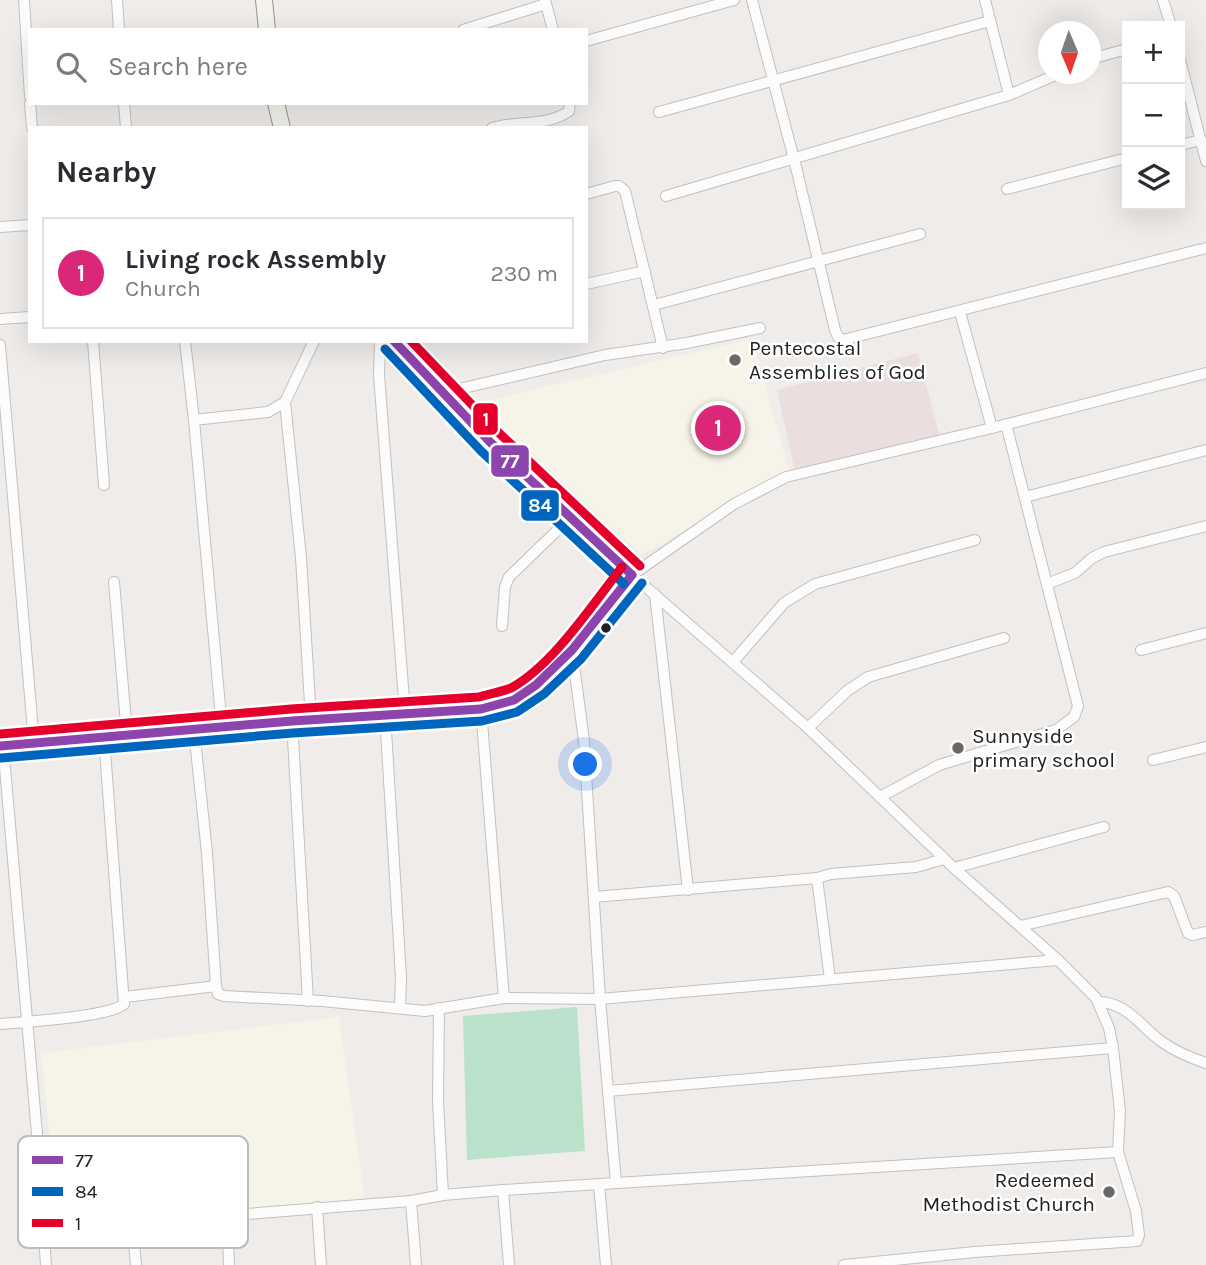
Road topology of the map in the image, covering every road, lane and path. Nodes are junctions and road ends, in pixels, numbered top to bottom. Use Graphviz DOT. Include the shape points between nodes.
graph roads {
  1 [pos="24,0"];
  2 [pos="117,0"];
  3 [pos="264,0"];
  4 [pos="734,0"];
  5 [pos="752,0"];
  6 [pos="985,0"];
  7 [pos="1163,0"];
  8 [pos="545,2"];
  9 [pos="990,21"];
  10 [pos="1169,21"];
  11 [pos="119,28"];
  12 [pos="267,28"];
  13 [pos="469,28"];
  14 [pos="552,28"];
  15 [pos="588,40"];
  16 [pos="1122,50"];
  17 [pos="1101,56"];
  18 [pos="28,64"];
  19 [pos="773,79"];
  20 [pos="1185,80"];
  21 [pos="1038,83"];
  22 [pos="1009,95"];
  23 [pos="30,105"];
  24 [pos="124,105"];
  25 [pos="276,105"];
  26 [pos="570,105"];
  27 [pos="659,112"];
  28 [pos="32,126"];
  29 [pos="126,126"];
  30 [pos="282,126"];
  31 [pos="512,126"];
  32 [pos="1200,139"];
  33 [pos="1185,144"];
  34 [pos="794,159"];
  35 [pos="1122,159"];
  36 [pos="1206,161"];
  37 [pos="1007,189"];
  38 [pos="588,193"];
  39 [pos="666,196"];
  40 [pos="28,225"];
  41 [pos="0,227"];
  42 [pos="920,234"];
  43 [pos="1206,248"];
  44 [pos="819,261"];
  45 [pos="645,271"];
  46 [pos="588,284"];
  47 [pos="654,305"];
  48 [pos="960,312"];
  49 [pos="28,317"];
  50 [pos="0,319"];
  51 [pos="761,328"];
  52 [pos="93,343"];
  53 [pos="185,343"];
  54 [pos="313,343"];
  55 [pos="380,343"];
  56 [pos="396,343"];
  57 [pos="0,345"];
  58 [pos="663,348"];
  59 [pos="1206,373"];
  60 [pos="442,393"];
  61 [pos="285,402"];
  62 [pos="194,420"];
  63 [pos="1006,424"];
  64 [pos="992,428"];
  65 [pos="1206,450"];
  66 [pos="104,485"];
  67 [pos="1025,497"];
  68 [pos="570,518"];
  69 [pos="1206,526"];
  70 [pos="975,540"];
  71 [pos="632,575"];
  72 [pos="114,582"];
  73 [pos="1047,584"];
  74 [pos="655,594"];
  75 [pos="502,626"];
  76 [pos="1206,634"];
  77 [pos="1004,638"];
  78 [pos="572,650"];
  79 [pos="1141,650"];
  80 [pos="733,662"];
  81 [pos="481,709"];
  82 [pos="405,713"];
  83 [pos="385,714"];
  84 [pos="311,719"];
  85 [pos="292,721"];
  86 [pos="222,728"];
  87 [pos="807,728"];
  88 [pos="194,730"];
  89 [pos="127,735"];
  90 [pos="104,737"];
  91 [pos="34,743"];
  92 [pos="2,746"];
  93 [pos="1206,747"];
  94 [pos="1153,760"];
  95 [pos="880,797"];
  96 [pos="1104,827"];
  97 [pos="944,859"];
  98 [pos="954,868"];
  99 [pos="817,878"];
  100 [pos="688,890"];
  101 [pos="594,897"];
  102 [pos="1020,926"];
  103 [pos="1206,932"];
  104 [pos="1058,960"];
  105 [pos="830,979"];
  106 [pos="216,986"];
  107 [pos="125,997"];
  108 [pos="504,998"];
  109 [pos="600,999"];
  110 [pos="308,1001"];
  111 [pos="1098,1002"];
  112 [pos="400,1008"];
  113 [pos="439,1008"];
  114 [pos="27,1021"];
  115 [pos="0,1024"];
  116 [pos="1113,1048"];
  117 [pos="1206,1063"];
  118 [pos="608,1091"];
  119 [pos="36,1136"];
  120 [pos="1118,1153"];
  121 [pos="616,1183"];
  122 [pos="599,1184"];
  123 [pos="503,1190"];
  124 [pos="443,1195"];
  125 [pos="411,1201"];
  126 [pos="317,1208"];
  127 [pos="248,1213"];
  128 [pos="321,1265"];
  129 [pos="416,1265"];
  130 [pos="509,1265"];
  131 [pos="606,1265"];
  132 [pos="844,1265"];
  1 -- 18 [label="street"];
  2 -- 11 [label="street"];
  3 -- 12 [label="main road"];
  4 -- 15 [label="street"];
  5 -- 19 [label="street"];
  6 -- 9 [label="street"];
  7 -- 10 [label="street"];
  8 -- 13 [label="street"];
  8 -- 14 [label="street"];
  9 -- 19 [label="street"];
  9 -- 22 [label="street"];
  16 -- 17 [label="street"];
  19 -- 27 [label="street"];
  19 -- 34 [label="street"];
  20 -- 32 [label="street"];
  21 -- 22 [label="street"];
  22 -- 34 [label="street"];
  23 -- 28 [label="street"];
  24 -- 29 [label="street"];
  25 -- 30 [label="main road"];
  26 -- 31 [label="street" via="565,114"];
  32 -- 33 [label="street"];
  32 -- 36 [label="street"];
  34 -- 39 [label="street"];
  34 -- 44 [label="street"];
  35 -- 37 [label="street"];
  38 -- 45 [label="street" via="615,186 625,191"];
  40 -- 41 [label="street"];
  42 -- 44 [label="street"];
  43 -- 48 [label="street"];
  44 -- 47 [label="street"];
  44 -- 48 [label="street" via="835,330 843,340"];
  45 -- 46 [label="street"];
  45 -- 47 [label="street"];
  47 -- 58 [label="street"];
  48 -- 64 [label="street"];
  49 -- 50 [label="street"];
  51 -- 58 [label="street"];
  52 -- 66 [label="street"];
  53 -- 62 [label="street"];
  54 -- 61 [label="street"];
  55 -- 82 [label="street"];
  56 -- 60 [label="main road"];
  57 -- 91 [label="street"];
  58 -- 60 [label="street" via="605,355"];
  59 -- 63 [label="street"];
  60 -- 68 [label="main road"];
  61 -- 62 [label="street" via="268,412"];
  61 -- 84 [label="street"];
  62 -- 86 [label="street"];
  63 -- 64 [label="street"];
  63 -- 67 [label="street"];
  64 -- 71 [label="street" via="786,477 734,504"];
  65 -- 67 [label="street"];
  67 -- 73 [label="street"];
  68 -- 71 [label="main road"];
  68 -- 75 [label="street" via="509,577"];
  69 -- 73 [label="street" via="1104,552 1075,573"];
  70 -- 80 [label="street" via="815,584 784,603"];
  71 -- 74 [label="street"];
  71 -- 78 [label="main road"];
  72 -- 89 [label="street"];
  73 -- 95 [label="street" via="1076,696 1074,717 1056,730 939,765"];
  74 -- 80 [label="street"];
  74 -- 100 [label="street"];
  76 -- 79 [label="street"];
  77 -- 87 [label="street" via="868,677"];
  78 -- 81 [label="main road" via="525,694"];
  78 -- 101 [label="street" via="584,741"];
  80 -- 87 [label="street"];
  81 -- 82 [label="main road"];
  81 -- 108 [label="street"];
  82 -- 83 [label="main road"];
  83 -- 84 [label="main road"];
  83 -- 112 [label="street"];
  84 -- 85 [label="main road"];
  85 -- 86 [label="main road"];
  85 -- 110 [label="street"];
  86 -- 88 [label="main road"];
  87 -- 95 [label="street"];
  88 -- 89 [label="main road"];
  88 -- 106 [label="street"];
  89 -- 90 [label="main road"];
  90 -- 91 [label="main road"];
  90 -- 107 [label="street"];
  91 -- 92 [label="main road"];
  92 -- 114 [label="street"];
  93 -- 94 [label="street"];
  95 -- 97 [label="street"];
  96 -- 98 [label="street"];
  97 -- 98 [label="street"];
  97 -- 99 [label="street" via="916,867"];
  98 -- 102 [label="street"];
  99 -- 100 [label="street"];
  99 -- 105 [label="street"];
  100 -- 101 [label="street"];
  101 -- 109 [label="street"];
  102 -- 103 [label="street" via="1168,892 1174,896 1188,933"];
  102 -- 104 [label="street"];
  104 -- 105 [label="street"];
  104 -- 111 [label="street"];
  105 -- 109 [label="street"];
  106 -- 107 [label="street"];
  106 -- 110 [label="street" via="224,996"];
  107 -- 114 [label="street" via="116,1010"];
  108 -- 109 [label="street"];
  108 -- 113 [label="street"];
  109 -- 118 [label="street"];
  110 -- 112 [label="street"];
  111 -- 116 [label="street"];
  111 -- 117 [label="street" via="1124,1009 1160,1041"];
  112 -- 113 [label="street"];
  113 -- 124 [label="street"];
  114 -- 115 [label="street"];
  114 -- 119 [label="street"];
  116 -- 118 [label="street"];
  116 -- 120 [label="street" via="1120,1111"];
  118 -- 121 [label="street"];
  120 -- 121 [label="street"];
  120 -- 132 [label="street" via="1136,1210 1137,1241"];
  121 -- 122 [label="street"];
  122 -- 123 [label="street"];
  122 -- 131 [label="street"];
  123 -- 124 [label="street"];
  123 -- 130 [label="street"];
  124 -- 125 [label="street"];
  125 -- 126 [label="street"];
  125 -- 129 [label="street"];
  126 -- 127 [label="street"];
  126 -- 128 [label="street"];
}
